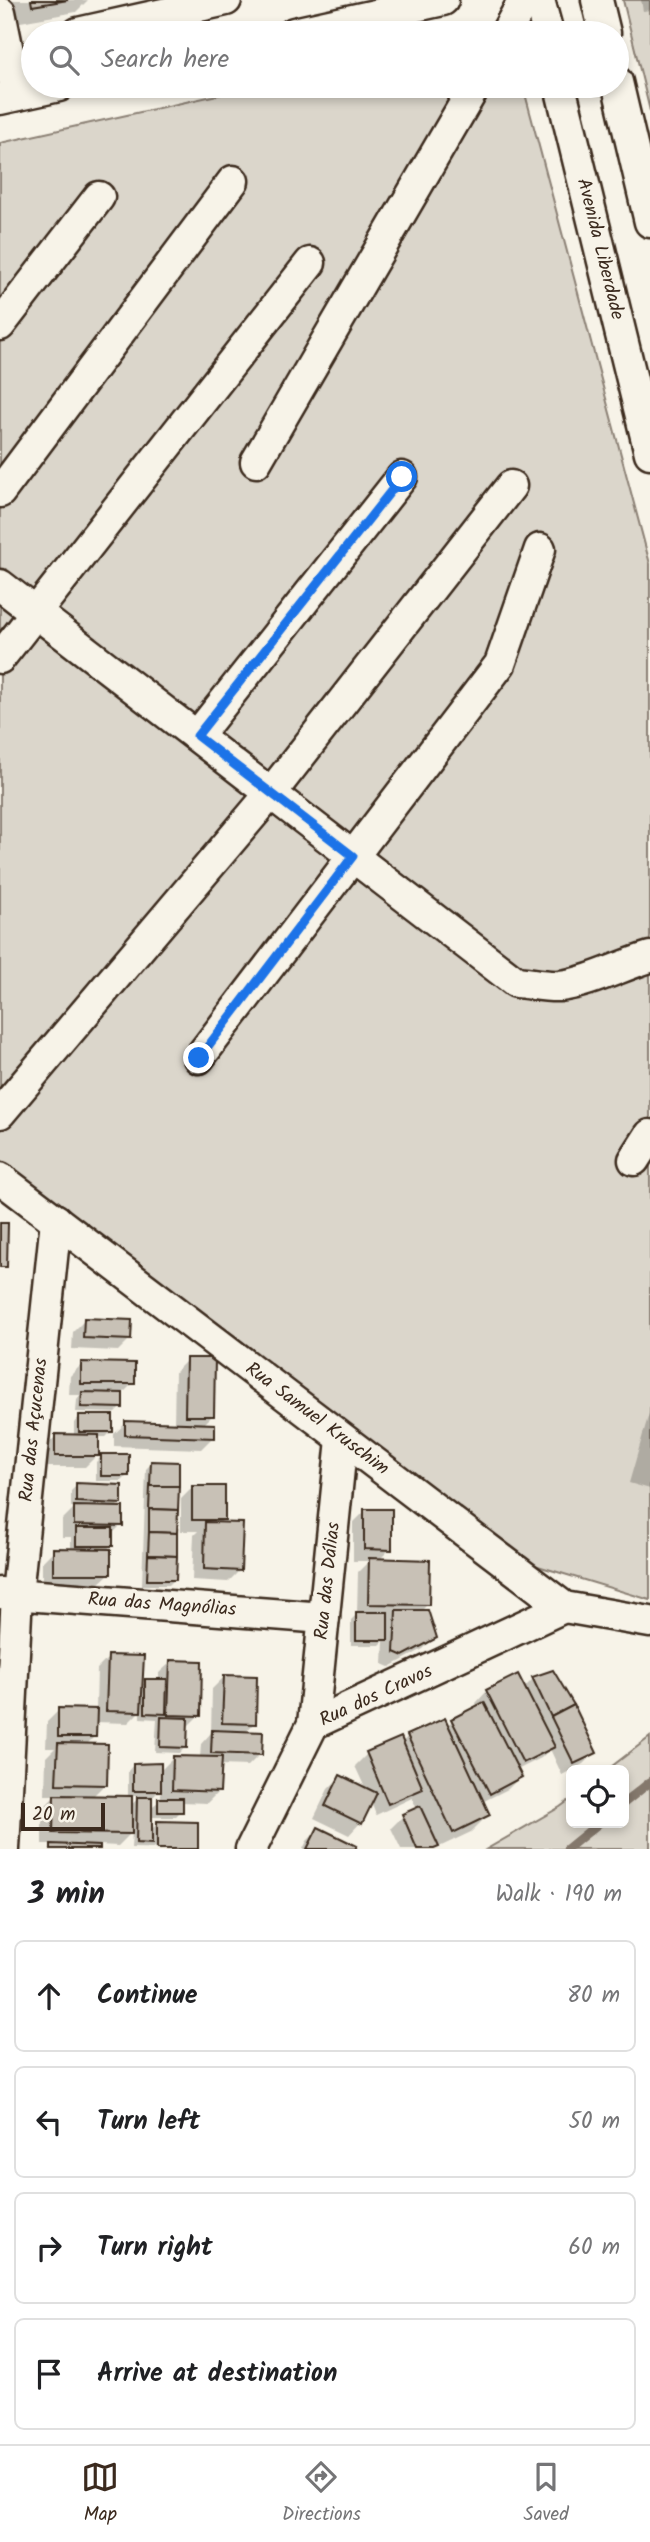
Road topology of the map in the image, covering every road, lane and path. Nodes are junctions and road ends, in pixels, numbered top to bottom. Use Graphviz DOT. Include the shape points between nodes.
graph roads {
  1 [pos="226,0"];
  2 [pos="443,0"];
  3 [pos="524,0"];
  4 [pos="539,0"];
  5 [pos="597,0"];
  6 [pos="0,12"];
  7 [pos="132,21"];
  8 [pos="348,21"];
  9 [pos="513,21"];
  10 [pos="545,21"];
  11 [pos="602,21"];
  12 [pos="14,48"];
  13 [pos="8,97"];
  14 [pos="468,98"];
  15 [pos="564,98"];
  16 [pos="621,98"];
  17 [pos="233,181"];
  18 [pos="99,197"];
  19 [pos="650,222"];
  20 [pos="310,263"];
  21 [pos="0,325"];
  22 [pos="650,453"];
  23 [pos="257,462"];
  24 [pos="402,477"];
  25 [pos="511,486"];
  26 [pos="0,492"];
  27 [pos="540,549"];
  28 [pos="0,585"];
  29 [pos="36,613"];
  30 [pos="0,658"];
  31 [pos="197,736"];
  32 [pos="271,793"];
  33 [pos="353,856"];
  34 [pos="650,957"];
  35 [pos="199,1058"];
  36 [pos="0,1113"];
  37 [pos="650,1135"];
  38 [pos="634,1160"];
  39 [pos="8,1189"];
  40 [pos="56,1220"];
  41 [pos="342,1439"];
  42 [pos="9,1593"];
  43 [pos="564,1607"];
  44 [pos="324,1618"];
  45 [pos="650,1622"];
  46 [pos="313,1724"];
  47 [pos="5,1849"];
  48 [pos="251,1849"];
  1 -- 7 [label="street"];
  2 -- 8 [label="street"];
  3 -- 9 [label="street"];
  4 -- 10 [label="street"];
  5 -- 11 [label="street"];
  6 -- 12 [label="street"];
  12 -- 13 [label="street"];
  14 -- 23 [label="street"];
  15 -- 22 [label="street, Avenida Liberdade"];
  16 -- 19 [label="street"];
  17 -- 26 [label="street"];
  18 -- 21 [label="street"];
  20 -- 29 [label="street"];
  24 -- 31 [label="street"];
  25 -- 32 [label="street"];
  27 -- 33 [label="street" via="500,664"];
  28 -- 29 [label="street"];
  29 -- 30 [label="street"];
  29 -- 31 [label="street"];
  31 -- 32 [label="street"];
  32 -- 33 [label="street"];
  32 -- 36 [label="street"];
  33 -- 34 [label="street" via="516,982 558,986"];
  33 -- 35 [label="street"];
  37 -- 38 [label="street"];
  39 -- 40 [label="street, Rua Samuel Kruschim"];
  40 -- 41 [label="street, Rua Samuel Kruschim"];
  40 -- 42 [label="street, Rua das Açucenas"];
  41 -- 43 [label="street, Rua Samuel Kruschim"];
  41 -- 44 [label="street, Rua das Dálias"];
  42 -- 44 [label="street, Rua das Magnólias"];
  42 -- 47 [label="street, Rua das Açucenas"];
  43 -- 45 [label="street, Rua Samuel Kruschim"];
  43 -- 46 [label="street, Rua dos Cravos"];
  44 -- 46 [label="street, Rua das Dálias"];
  46 -- 48 [label="street, Rua dos Cravos"];
}
